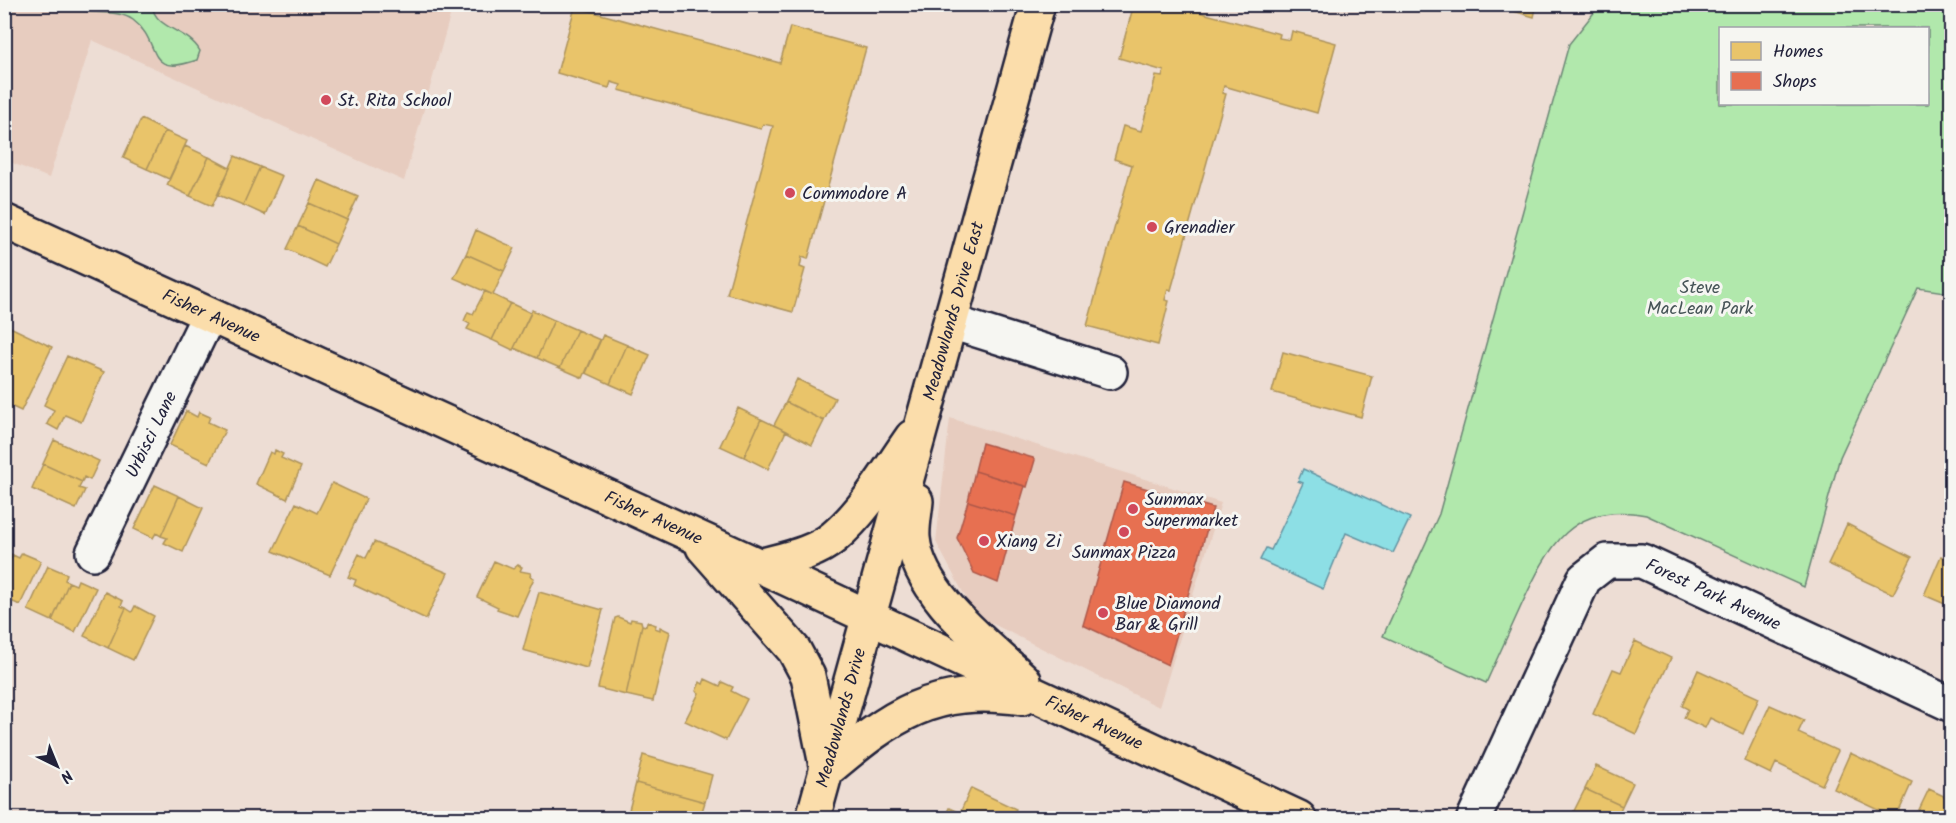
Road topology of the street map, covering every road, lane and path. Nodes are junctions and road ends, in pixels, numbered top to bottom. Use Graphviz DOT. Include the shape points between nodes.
graph roads {
  1 [pos="1038,4"];
  2 [pos="4,221"];
  3 [pos="209,315"];
  4 [pos="951,322"];
  5 [pos="1110,372"];
  6 [pos="925,419"];
  7 [pos="692,535"];
  8 [pos="93,553"];
  9 [pos="760,566"];
  10 [pos="870,618"];
  11 [pos="1049,703"];
  12 [pos="1952,705"];
  13 [pos="827,770"];
  14 [pos="813,819"];
  15 [pos="1299,819"];
  16 [pos="1474,819"];
  1 -- 4 [label="main road, Meadowlands Drive East"];
  2 -- 3 [label="main road, Fisher Avenue"];
  3 -- 7 [label="main road, Fisher Avenue"];
  3 -- 8 [label="street, Urbisci Lane"];
  4 -- 5 [label="street"];
  4 -- 6 [label="main road, Meadowlands Drive East"];
  6 -- 9 [label="main road" via="866,502 833,538 805,553"];
  6 -- 10 [label="main road, Meadowlands Drive East"];
  6 -- 11 [label="main road" via="912,537 917,556 928,580 955,616"];
  7 -- 9 [label="main road, Fisher Avenue"];
  7 -- 13 [label="main road" via="794,650 808,676"];
  9 -- 10 [label="main road, Fisher Avenue"];
  10 -- 11 [label="main road, Fisher Avenue"];
  10 -- 13 [label="main road, Meadowlands Drive"];
  11 -- 13 [label="main road" via="990,693 909,709 870,733"];
  11 -- 15 [label="main road, Fisher Avenue"];
  12 -- 16 [label="street, Forest Park Avenue" via="1642,561 1607,561 1584,579"];
  13 -- 14 [label="main road, Meadowlands Drive"];
}
